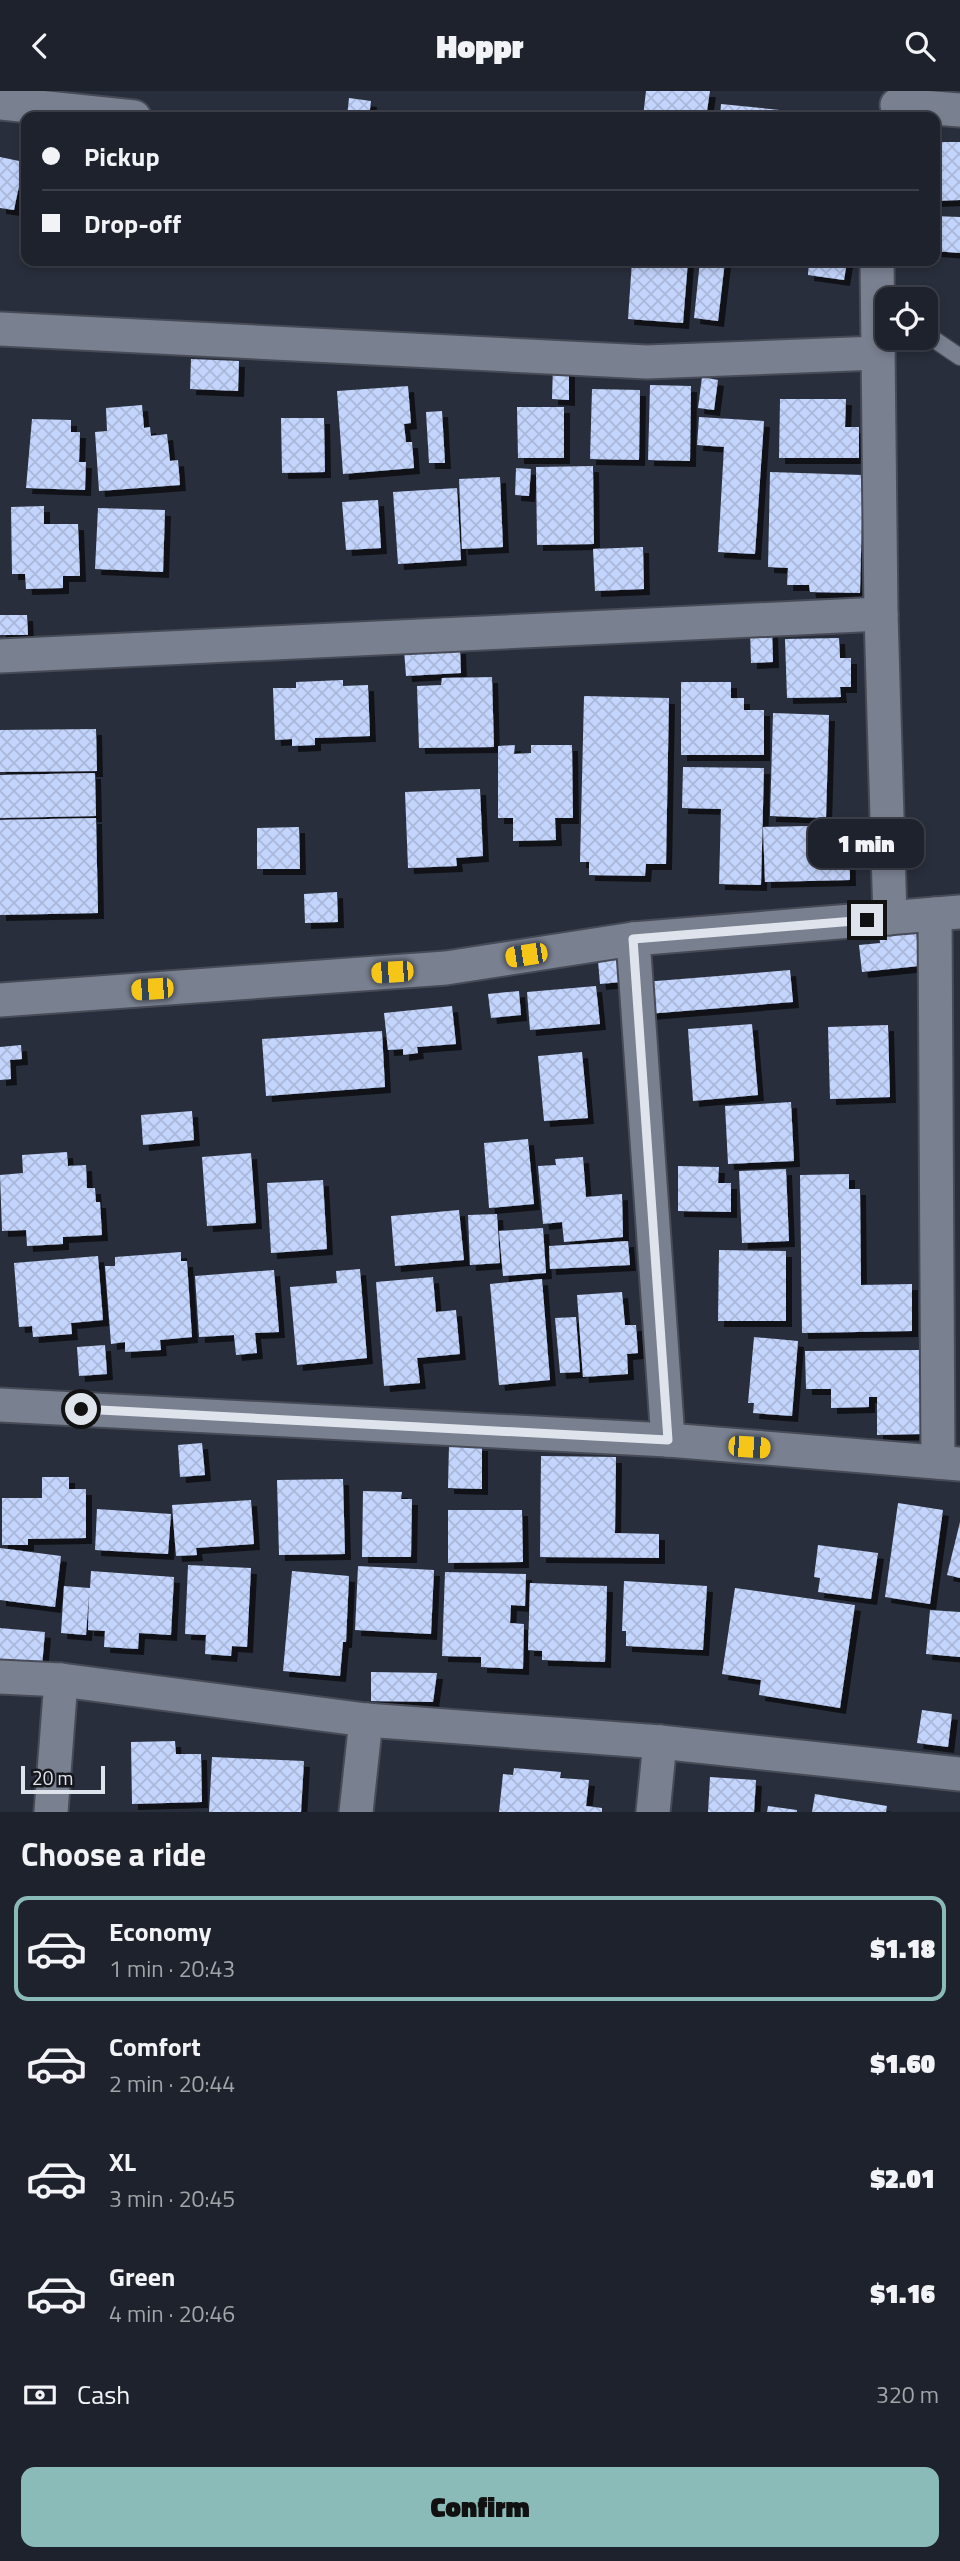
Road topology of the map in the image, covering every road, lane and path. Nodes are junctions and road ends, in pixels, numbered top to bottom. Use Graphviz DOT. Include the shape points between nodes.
graph roads {
  1 [pos="0,103"];
  2 [pos="897,104"];
  3 [pos="960,110"];
  4 [pos="86,112"];
  5 [pos="880,284"];
  6 [pos="0,329"];
  7 [pos="938,342"];
  8 [pos="878,353"];
  9 [pos="960,357"];
  10 [pos="881,614"];
  11 [pos="0,656"];
  12 [pos="948,913"];
  13 [pos="890,918"];
  14 [pos="633,939"];
  15 [pos="0,1000"];
  16 [pos="0,1405"];
  17 [pos="668,1440"];
  18 [pos="949,1463"];
  19 [pos="0,1677"];
  20 [pos="61,1680"];
  21 [pos="366,1720"];
  22 [pos="660,1742"];
  23 [pos="960,1774"];
  24 [pos="51,1812"];
  25 [pos="356,1812"];
  26 [pos="653,1812"];
  1 -- 4 [label="street"];
  2 -- 3 [label="street"];
  5 -- 8 [label="street"];
  6 -- 8 [label="street" via="647,362"];
  7 -- 9 [label="lane"];
  8 -- 10 [label="street"];
  10 -- 11 [label="street"];
  10 -- 13 [label="street"];
  12 -- 13 [label="street"];
  12 -- 18 [label="street"];
  13 -- 14 [label="street"];
  14 -- 15 [label="street" via="446,968"];
  14 -- 17 [label="street"];
  16 -- 17 [label="street"];
  17 -- 18 [label="street"];
  19 -- 20 [label="street"];
  20 -- 21 [label="street"];
  20 -- 24 [label="street"];
  21 -- 22 [label="street"];
  21 -- 25 [label="street"];
  22 -- 23 [label="street"];
  22 -- 26 [label="street"];
}
